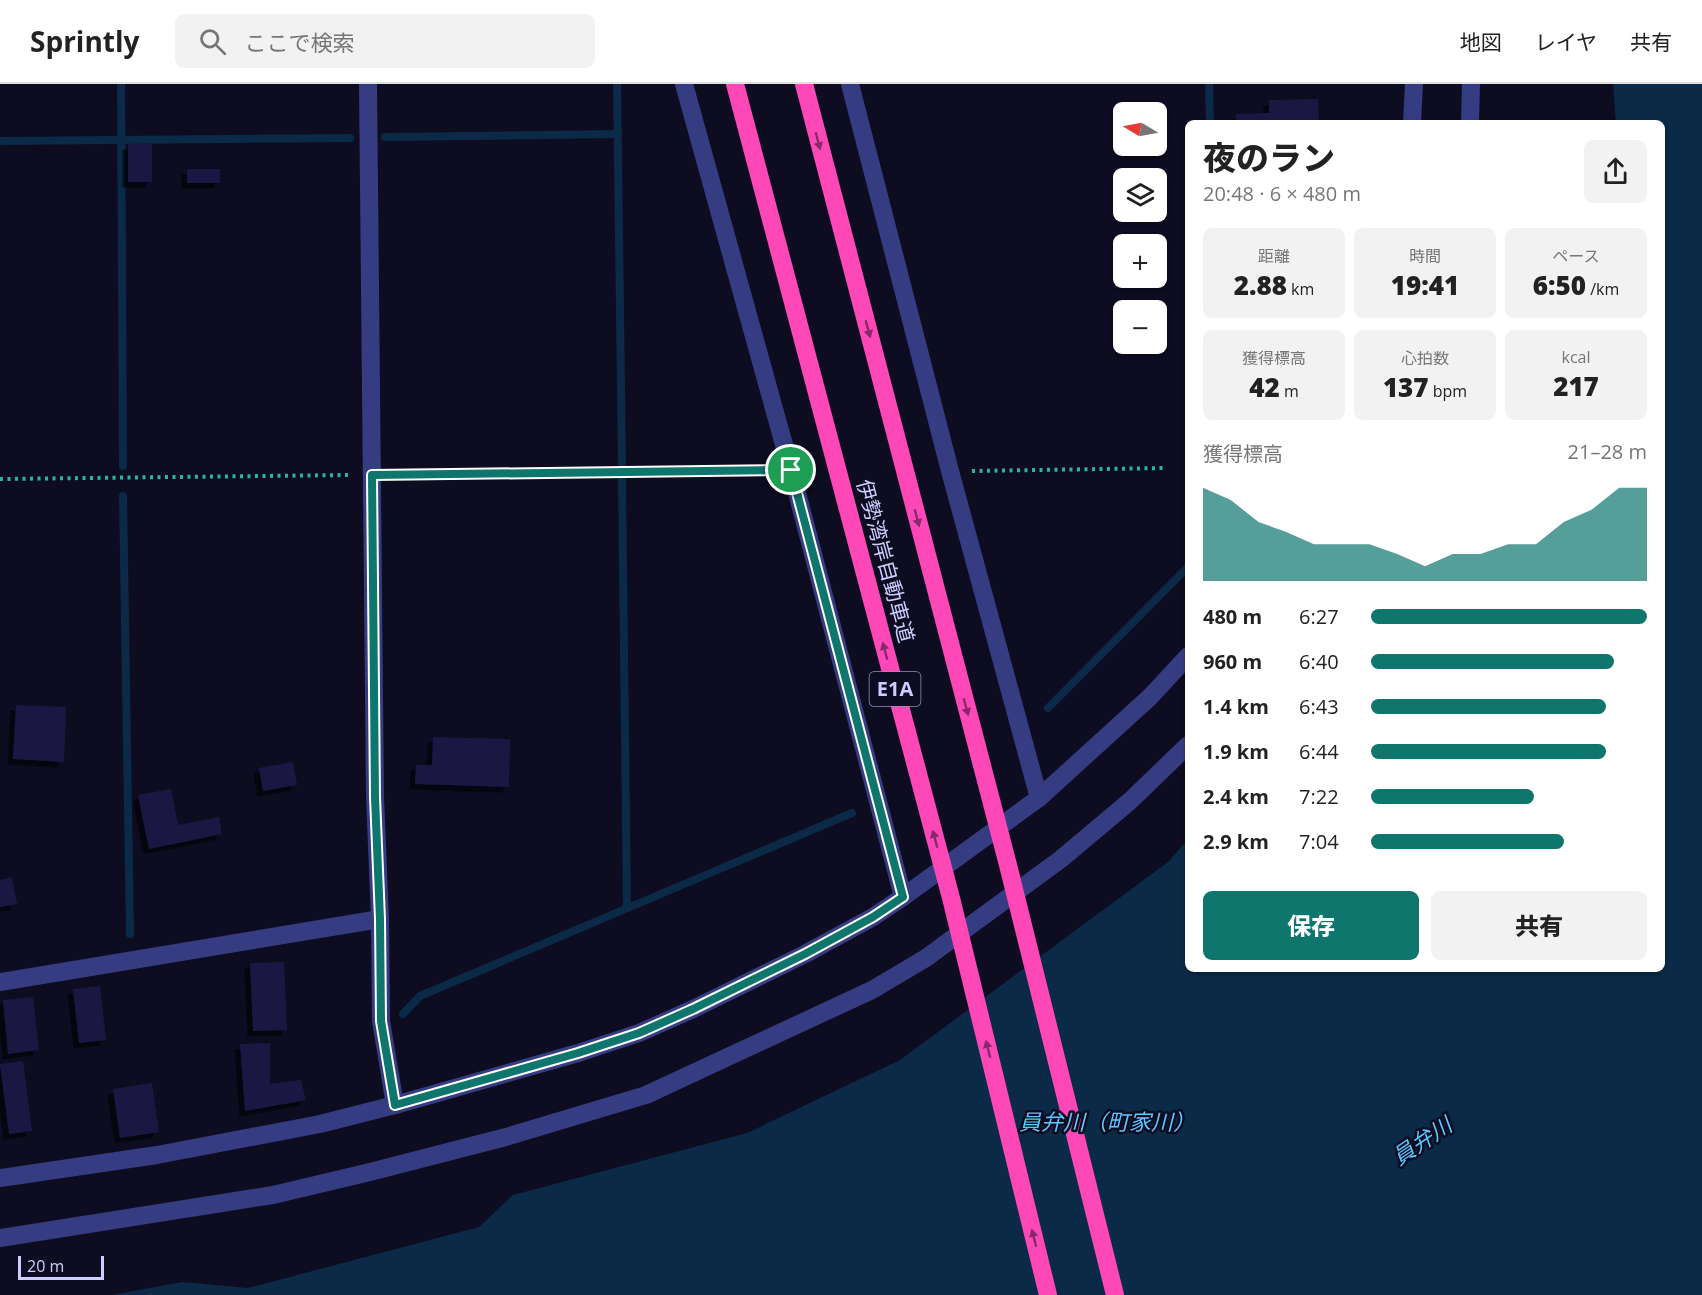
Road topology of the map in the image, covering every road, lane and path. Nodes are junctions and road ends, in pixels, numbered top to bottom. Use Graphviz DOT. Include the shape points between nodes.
graph roads {
  1 [pos="368,84"];
  2 [pos="684,84"];
  3 [pos="735,84"];
  4 [pos="804,84"];
  5 [pos="850,84"];
  6 [pos="1414,84"];
  7 [pos="1471,84"];
  8 [pos="1412,120"];
  9 [pos="1470,120"];
  10 [pos="1166,468"];
  11 [pos="791,470"];
  12 [pos="950,471"];
  13 [pos="372,475"];
  14 [pos="0,479"];
  15 [pos="1185,660"];
  16 [pos="1185,748"];
  17 [pos="1039,798"];
  18 [pos="903,897"];
  19 [pos="380,919"];
  20 [pos="0,982"];
  21 [pos="395,1105"];
  22 [pos="0,1178"];
  23 [pos="0,1238"];
  24 [pos="1048,1295"];
  25 [pos="1115,1295"];
  1 -- 13 [label="street"];
  2 -- 11 [label="street"];
  24 -- 3 [label="highway, 伊勢湾岸自動車道 / E1A, one-way, bridge" via="951,898"];
  4 -- 25 [label="highway, 伊勢湾岸自動車道, one-way, bridge" via="1008,865"];
  5 -- 12 [label="street"];
  6 -- 8 [label="street"];
  7 -- 9 [label="street"];
  10 -- 12 [label="path"];
  11 -- 13 [label="path"];
  11 -- 18 [label="street"];
  12 -- 17 [label="street"];
  13 -- 14 [label="path"];
  13 -- 19 [label="street"];
  15 -- 17 [label="street"];
  16 -- 23 [label="street" via="1061,859 926,958 872,990 646,1095 495,1140 273,1195"];
  17 -- 18 [label="street"];
  18 -- 21 [label="street" via="805,954 639,1033"];
  19 -- 20 [label="street"];
  19 -- 21 [label="street" via="381,1021"];
  21 -- 22 [label="street" via="234,1142"];
}
